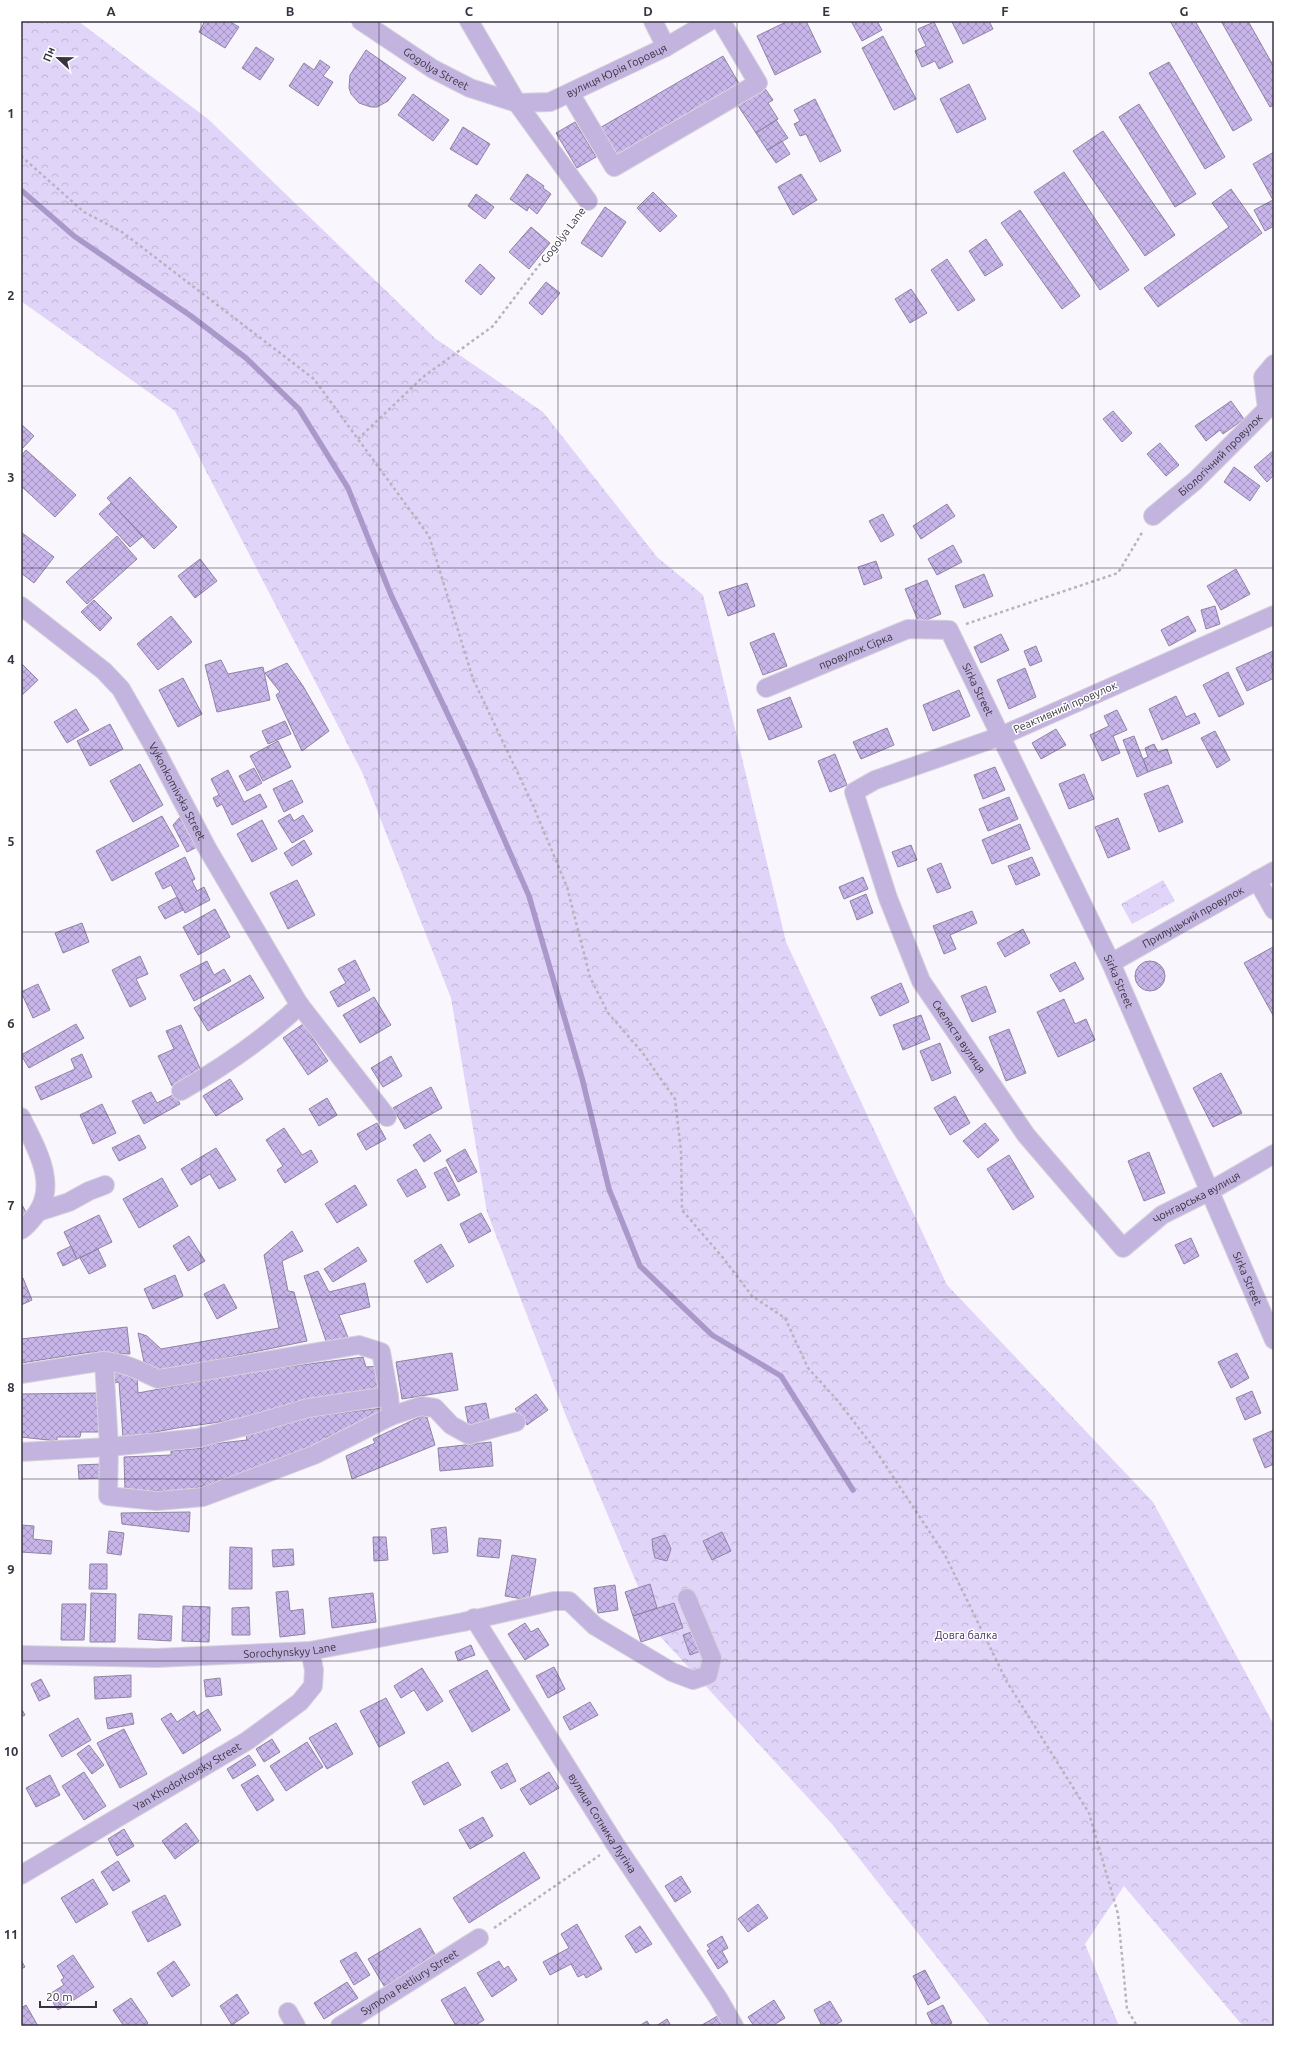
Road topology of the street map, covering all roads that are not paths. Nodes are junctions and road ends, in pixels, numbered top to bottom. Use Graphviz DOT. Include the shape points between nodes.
graph roads {
  1 [pos="361,21"];
  2 [pos="469,21"];
  3 [pos="653,21"];
  4 [pos="710,21"];
  5 [pos="721,21"];
  6 [pos="692,26"];
  7 [pos="666,47"];
  8 [pos="570,92"];
  9 [pos="517,103"];
  10 [pos="588,201"];
  11 [pos="1274,364"];
  12 [pos="1153,516"];
  13 [pos="21,606"];
  14 [pos="1274,615"];
  15 [pos="949,630"];
  16 [pos="766,688"];
  17 [pos="1001,736"];
  18 [pos="854,792"];
  19 [pos="1274,871"];
  20 [pos="1257,880"];
  21 [pos="1274,910"];
  22 [pos="1111,963"];
  23 [pos="300,1005"];
  24 [pos="181,1091"];
  25 [pos="387,1116"];
  26 [pos="21,1117"];
  27 [pos="1274,1154"];
  28 [pos="106,1185"];
  29 [pos="1210,1191"];
  30 [pos="38,1212"];
  31 [pos="21,1230"];
  32 [pos="1123,1248"];
  33 [pos="1274,1340"];
  34 [pos="104,1361"];
  35 [pos="21,1374"];
  36 [pos="389,1396"];
  37 [pos="390,1416"];
  38 [pos="516,1422"];
  39 [pos="109,1446"];
  40 [pos="21,1452"];
  41 [pos="688,1598"];
  42 [pos="474,1618"];
  43 [pos="310,1650"];
  44 [pos="21,1655"];
  45 [pos="21,1875"];
  46 [pos="479,1938"];
  47 [pos="340,2026"];
  48 [pos="734,2026"];
  1 -- 9 [label="street, Gogolya Street" via="432,69 470,88"];
  2 -- 9 [label="street, Gogolya Lane"];
  3 -- 7 [label="street"];
  4 -- 6 [label="street, вулиця Юрія Горовця"];
  5 -- 8 [label="street" via="758,84 614,166"];
  6 -- 7 [label="street, вулиця Юрія Горовця"];
  7 -- 8 [label="street, вулиця Юрія Горовця"];
  8 -- 9 [label="street, вулиця Юрія Горовця" via="550,102"];
  9 -- 10 [label="street, Gogolya Lane"];
  11 -- 12 [label="street, Біологічний провулок" via="1264,377 1266,409 1195,481"];
  13 -- 23 [label="street, Vykonkomivska Street" via="104,671 121,689 207,848"];
  14 -- 17 [label="street, Реактивний провулок"];
  15 -- 16 [label="street, провулок Сірка" via="908,629"];
  15 -- 17 [label="street, Sirka Street"];
  17 -- 18 [label="street, Реактивний провулок" via="875,780"];
  17 -- 22 [label="street, Sirka Street"];
  18 -- 32 [label="street, Скеляста вулиця" via="888,898 921,981 1026,1135"];
  19 -- 20 [label="street, Прилуцький провулок"];
  20 -- 21 [label="street"];
  20 -- 22 [label="street, Прилуцький провулок"];
  22 -- 29 [label="street, Sirka Street"];
  23 -- 24 [label="street" via="279,1025 219,1069"];
  23 -- 25 [label="street, Vykonkomivska Street"];
  26 -- 30 [label="street" via="45,1172 46,1193"];
  27 -- 29 [label="street, Чонгарська вулиця"];
  28 -- 30 [label="street" via="69,1202"];
  29 -- 32 [label="street, Чонгарська вулиця" via="1162,1215"];
  29 -- 33 [label="street, Sirka Street"];
  30 -- 31 [label="street"];
  34 -- 35 [label="street"];
  34 -- 36 [label="street" via="115,1362 158,1379 358,1345 381,1352"];
  34 -- 39 [label="street"];
  36 -- 37 [label="street"];
  36 -- 39 [label="street" via="308,1408 198,1438"];
  37 -- 38 [label="street" via="421,1406 435,1408 451,1425 469,1435"];
  37 -- 39 [label="street" via="314,1455 203,1497 157,1501 108,1496"];
  39 -- 40 [label="street"];
  41 -- 42 [label="street, Sorochynskyy Lane" via="712,1658 708,1675 693,1680 672,1672 595,1626 569,1602 554,1601"];
  42 -- 43 [label="street, Sorochynskyy Lane"];
  42 -- 48 [label="street, вулиця Сотника Лугіна" via="615,1844"];
  43 -- 44 [label="street, Sorochynskyy Lane" via="156,1658"];
  43 -- 45 [label="street, Yan Khodorkovsky Street" via="314,1670 313,1686 300,1702 247,1741"];
  46 -- 47 [label="street, Symona Petliury Street"];
}
